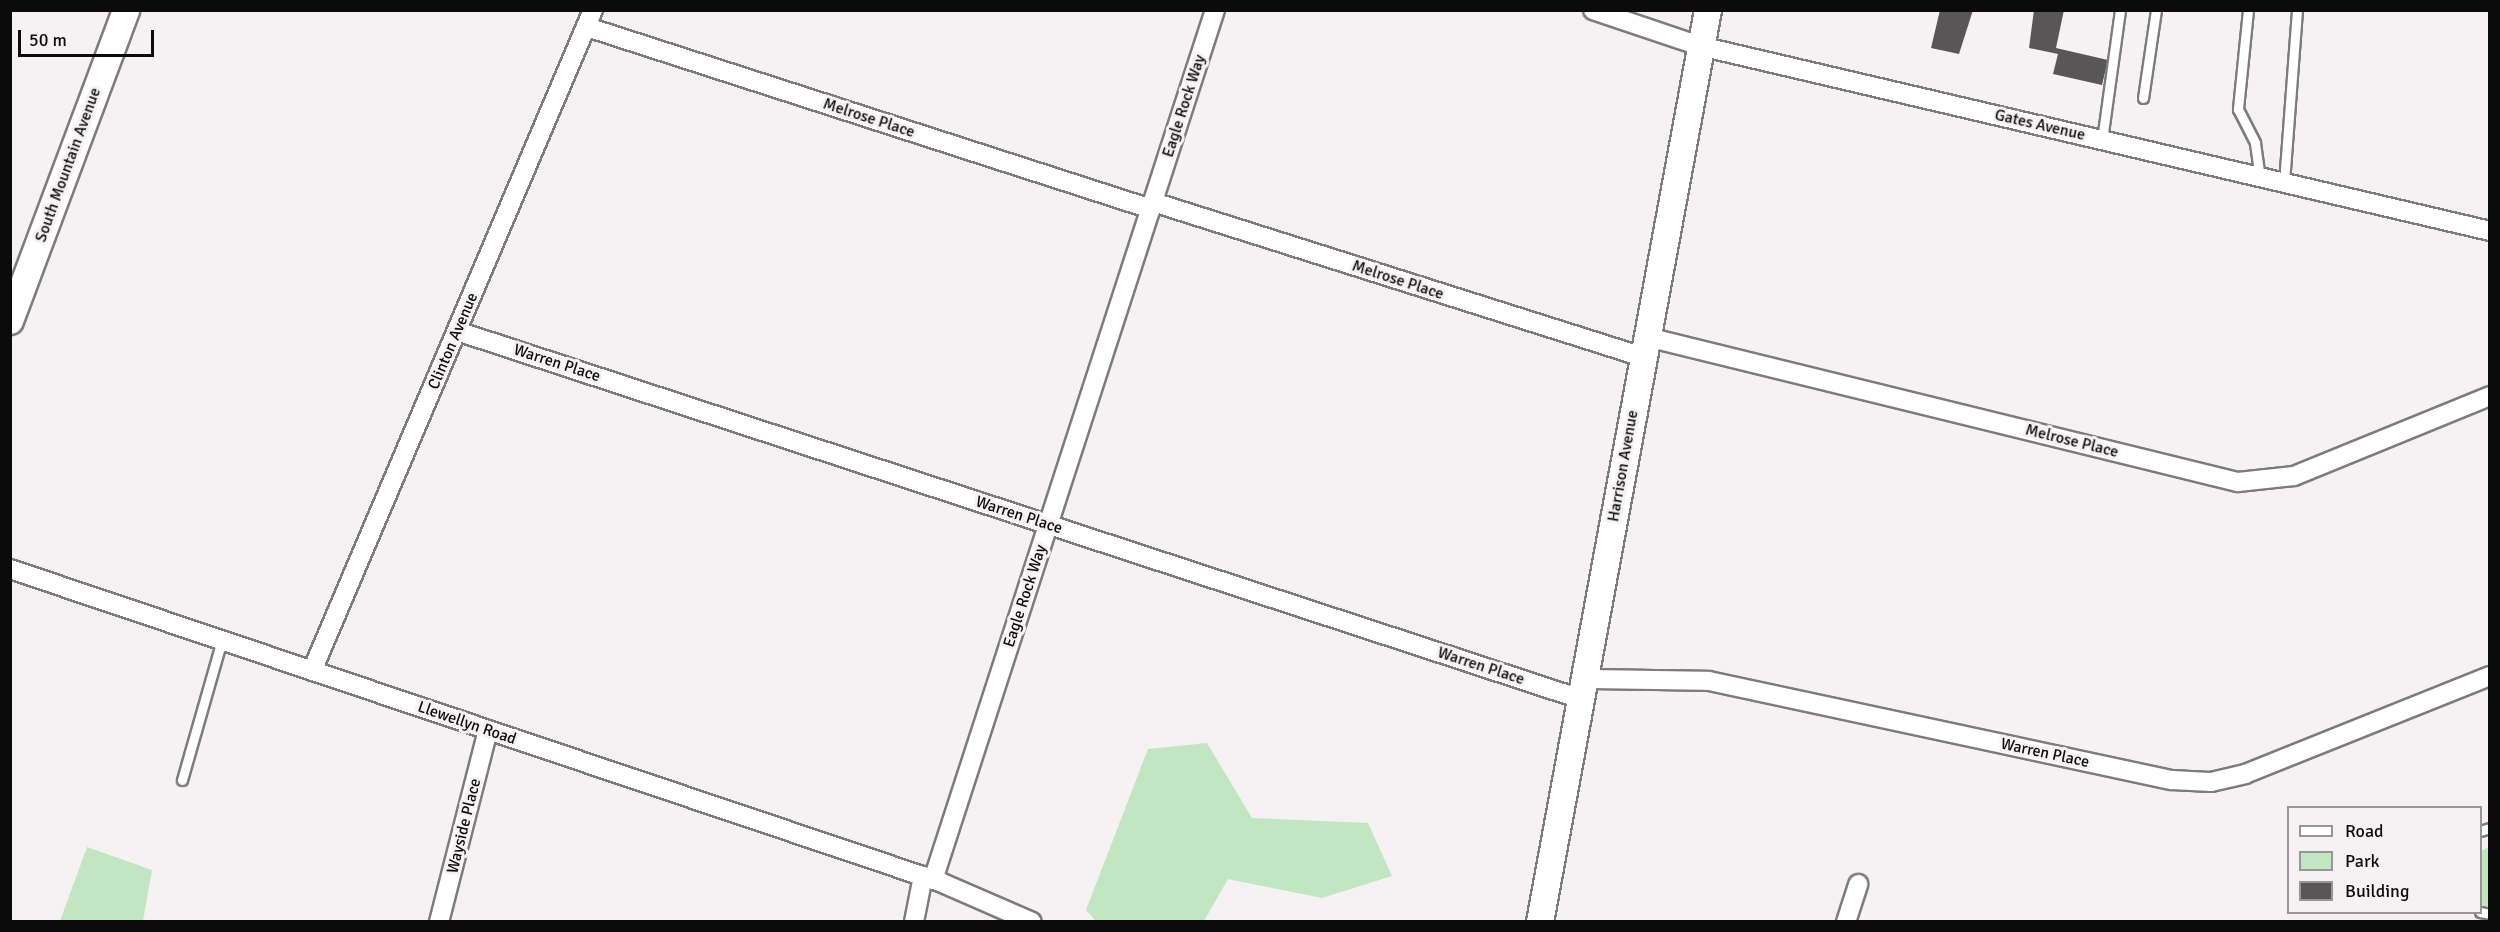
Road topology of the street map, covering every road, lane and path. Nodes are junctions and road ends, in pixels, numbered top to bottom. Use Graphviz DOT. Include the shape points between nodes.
graph roads {
  1 [pos="126,10"];
  2 [pos="1215,10"];
  3 [pos="1593,10"];
  4 [pos="1708,10"];
  5 [pos="2120,10"];
  6 [pos="2156,10"];
  7 [pos="2248,10"];
  8 [pos="2297,10"];
  9 [pos="590,19"];
  10 [pos="1700,46"];
  11 [pos="2143,98"];
  12 [pos="2102,140"];
  13 [pos="2260,177"];
  14 [pos="2284,183"];
  15 [pos="1152,205"];
  16 [pos="2490,231"];
  17 [pos="10,321"];
  18 [pos="457,331"];
  19 [pos="1645,347"];
  20 [pos="2490,396"];
  21 [pos="1048,524"];
  22 [pos="10,569"];
  23 [pos="222,640"];
  24 [pos="312,671"];
  25 [pos="2490,676"];
  26 [pos="1583,689"];
  27 [pos="488,730"];
  28 [pos="182,780"];
  29 [pos="928,878"];
  30 [pos="1858,884"];
  31 [pos="439,921"];
  32 [pos="914,921"];
  33 [pos="1032,921"];
  34 [pos="1540,921"];
  35 [pos="1846,921"];
  1 -- 17 [label="street, South Mountain Avenue"];
  2 -- 15 [label="street, Eagle Rock Way"];
  3 -- 10 [label="street, Gates Avenue"];
  4 -- 10 [label="street, Harrison Avenue"];
  5 -- 12 [label="lane"];
  6 -- 11 [label="lane"];
  7 -- 13 [label="lane" via="2238,109 2255,143"];
  8 -- 14 [label="lane"];
  9 -- 15 [label="street, Melrose Place"];
  9 -- 18 [label="street, Clinton Avenue"];
  10 -- 12 [label="street, Gates Avenue"];
  10 -- 19 [label="street, Harrison Avenue"];
  12 -- 13 [label="street, Gates Avenue"];
  13 -- 14 [label="street, Gates Avenue"];
  14 -- 16 [label="street, Gates Avenue"];
  15 -- 19 [label="street, Melrose Place"];
  15 -- 21 [label="street, Eagle Rock Way"];
  18 -- 21 [label="street, Warren Place"];
  18 -- 24 [label="street, Clinton Avenue"];
  19 -- 20 [label="street, Melrose Place" via="2238,482 2294,476"];
  19 -- 26 [label="street, Harrison Avenue"];
  21 -- 26 [label="street, Warren Place"];
  21 -- 29 [label="street, Eagle Rock Way"];
  22 -- 23 [label="street, Llewellyn Road"];
  23 -- 24 [label="street, Llewellyn Road"];
  23 -- 28 [label="lane"];
  24 -- 27 [label="street, Llewellyn Road"];
  25 -- 26 [label="street, Warren Place" via="2245,774 2211,782 2172,780 1709,681"];
  26 -- 34 [label="street, Harrison Avenue"];
  27 -- 29 [label="street, Llewellyn Road"];
  27 -- 31 [label="street, Wayside Place"];
  29 -- 32 [label="street, Eagle Rock Way"];
  29 -- 33 [label="street, Llewellyn Road"];
  30 -- 35 [label="street"];
}
